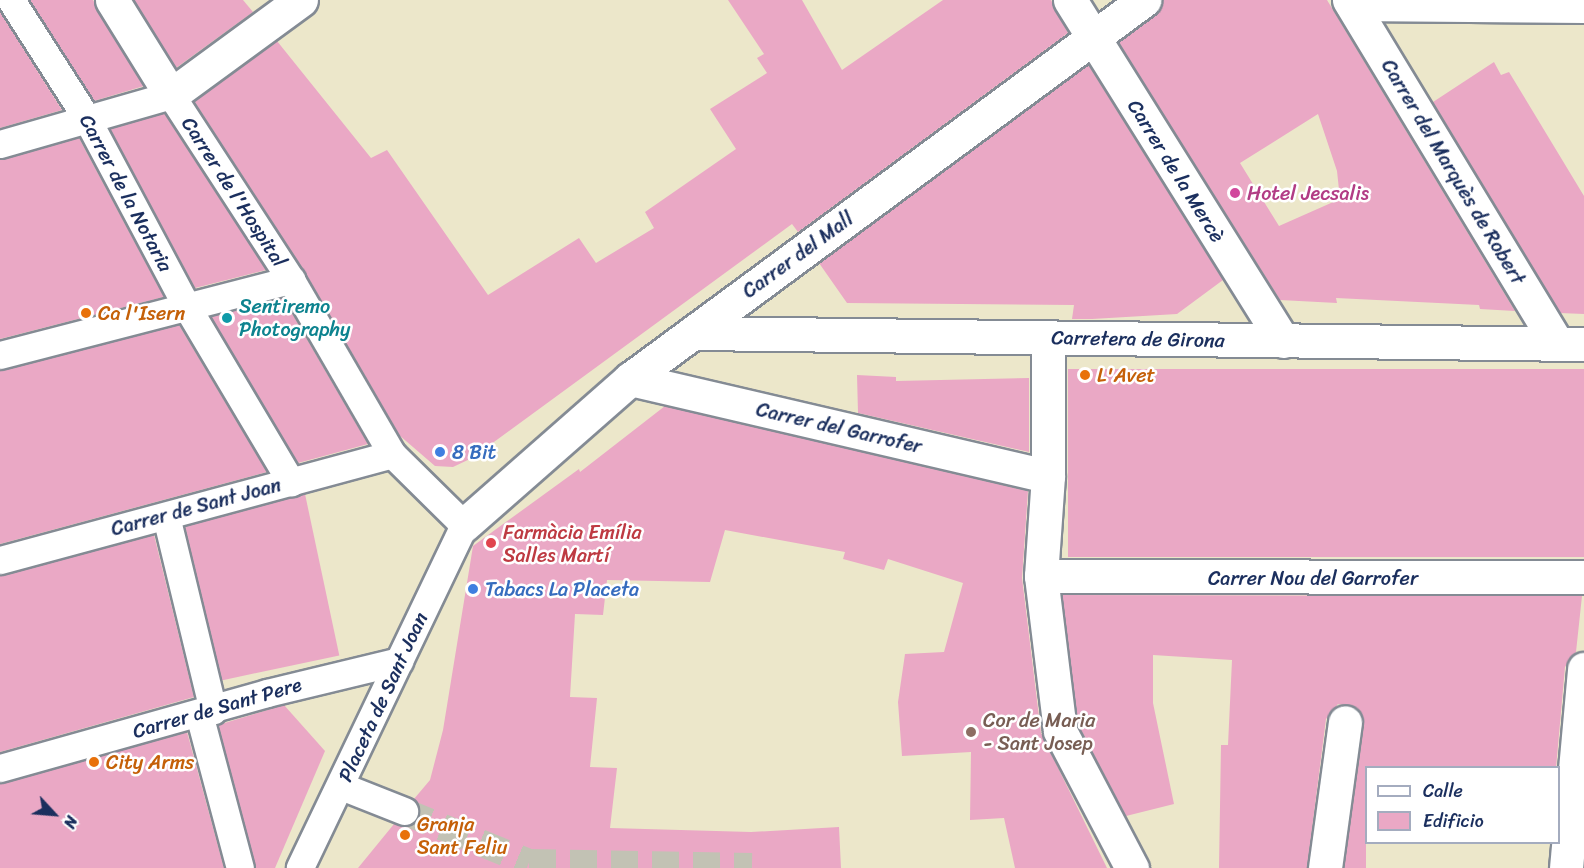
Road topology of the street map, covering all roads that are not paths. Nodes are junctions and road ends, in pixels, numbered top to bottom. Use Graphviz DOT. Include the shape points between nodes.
graph roads {
  1 [pos="11,0"];
  2 [pos="111,0"];
  3 [pos="301,0"];
  4 [pos="1070,0"];
  5 [pos="1144,0"];
  6 [pos="1350,2"];
  7 [pos="1584,6"];
  8 [pos="1093,38"];
  9 [pos="171,95"];
  10 [pos="87,119"];
  11 [pos="0,144"];
  12 [pos="291,280"];
  13 [pos="187,307"];
  14 [pos="693,333"];
  15 [pos="1048,338"];
  16 [pos="1283,341"];
  17 [pos="1571,344"];
  18 [pos="0,356"];
  19 [pos="630,379"];
  20 [pos="392,454"];
  21 [pos="1048,477"];
  22 [pos="291,482"];
  23 [pos="166,516"];
  24 [pos="464,525"];
  25 [pos="0,560"];
  26 [pos="1041,576"];
  27 [pos="1584,577"];
  28 [pos="399,661"];
  29 [pos="1584,669"];
  30 [pos="206,712"];
  31 [pos="1345,722"];
  32 [pos="0,768"];
  33 [pos="341,786"];
  34 [pos="404,811"];
  35 [pos="240,868"];
  36 [pos="300,868"];
  37 [pos="1132,868"];
  38 [pos="1325,868"];
  39 [pos="1566,868"];
  1 -- 10 [label="street, Carrer de la Notaria"];
  2 -- 9 [label="street, Carrer de l'Hospital"];
  3 -- 9 [label="street"];
  4 -- 8 [label="street, Carrer de la Mercè"];
  5 -- 8 [label="street, Carrer del Mall"];
  6 -- 7 [label="street"];
  6 -- 17 [label="street, Carrer del Marquès de Robert"];
  8 -- 14 [label="street, Carrer del Mall"];
  8 -- 16 [label="street, Carrer de la Mercè"];
  9 -- 10 [label="street"];
  9 -- 12 [label="street, Carrer de l'Hospital"];
  10 -- 11 [label="street"];
  10 -- 13 [label="street, Carrer de la Notaria"];
  12 -- 13 [label="street"];
  12 -- 20 [label="street, Carrer de l'Hospital"];
  13 -- 18 [label="street"];
  13 -- 22 [label="street, Carrer de la Notaria"];
  14 -- 15 [label="street, Carretera de Girona"];
  14 -- 19 [label="street, Carrer del Mall"];
  15 -- 16 [label="street, Carretera de Girona"];
  15 -- 21 [label="street"];
  16 -- 17 [label="street, Carretera de Girona"];
  19 -- 21 [label="street, Carrer del Garrofer"];
  19 -- 24 [label="street, Carrer del Mall"];
  20 -- 22 [label="street, Carrer de Sant Joan"];
  20 -- 24 [label="street, Carrer de l'Hospital"];
  21 -- 26 [label="street"];
  22 -- 23 [label="street, Carrer de Sant Joan"];
  23 -- 25 [label="street, Carrer de Sant Joan"];
  23 -- 30 [label="street"];
  24 -- 28 [label="street, Placeta de Sant Joan"];
  26 -- 27 [label="street, Carrer Nou del Garrofer"];
  26 -- 37 [label="street" via="1060,731"];
  28 -- 30 [label="street, Carrer de Sant Pere"];
  28 -- 33 [label="street, Placeta de Sant Joan"];
  29 -- 39 [label="street"];
  30 -- 32 [label="street, Carrer de Sant Pere"];
  30 -- 35 [label="street"];
  31 -- 38 [label="street"];
  33 -- 34 [label="street"];
  33 -- 36 [label="street, Placeta de Sant Joan"];
}
